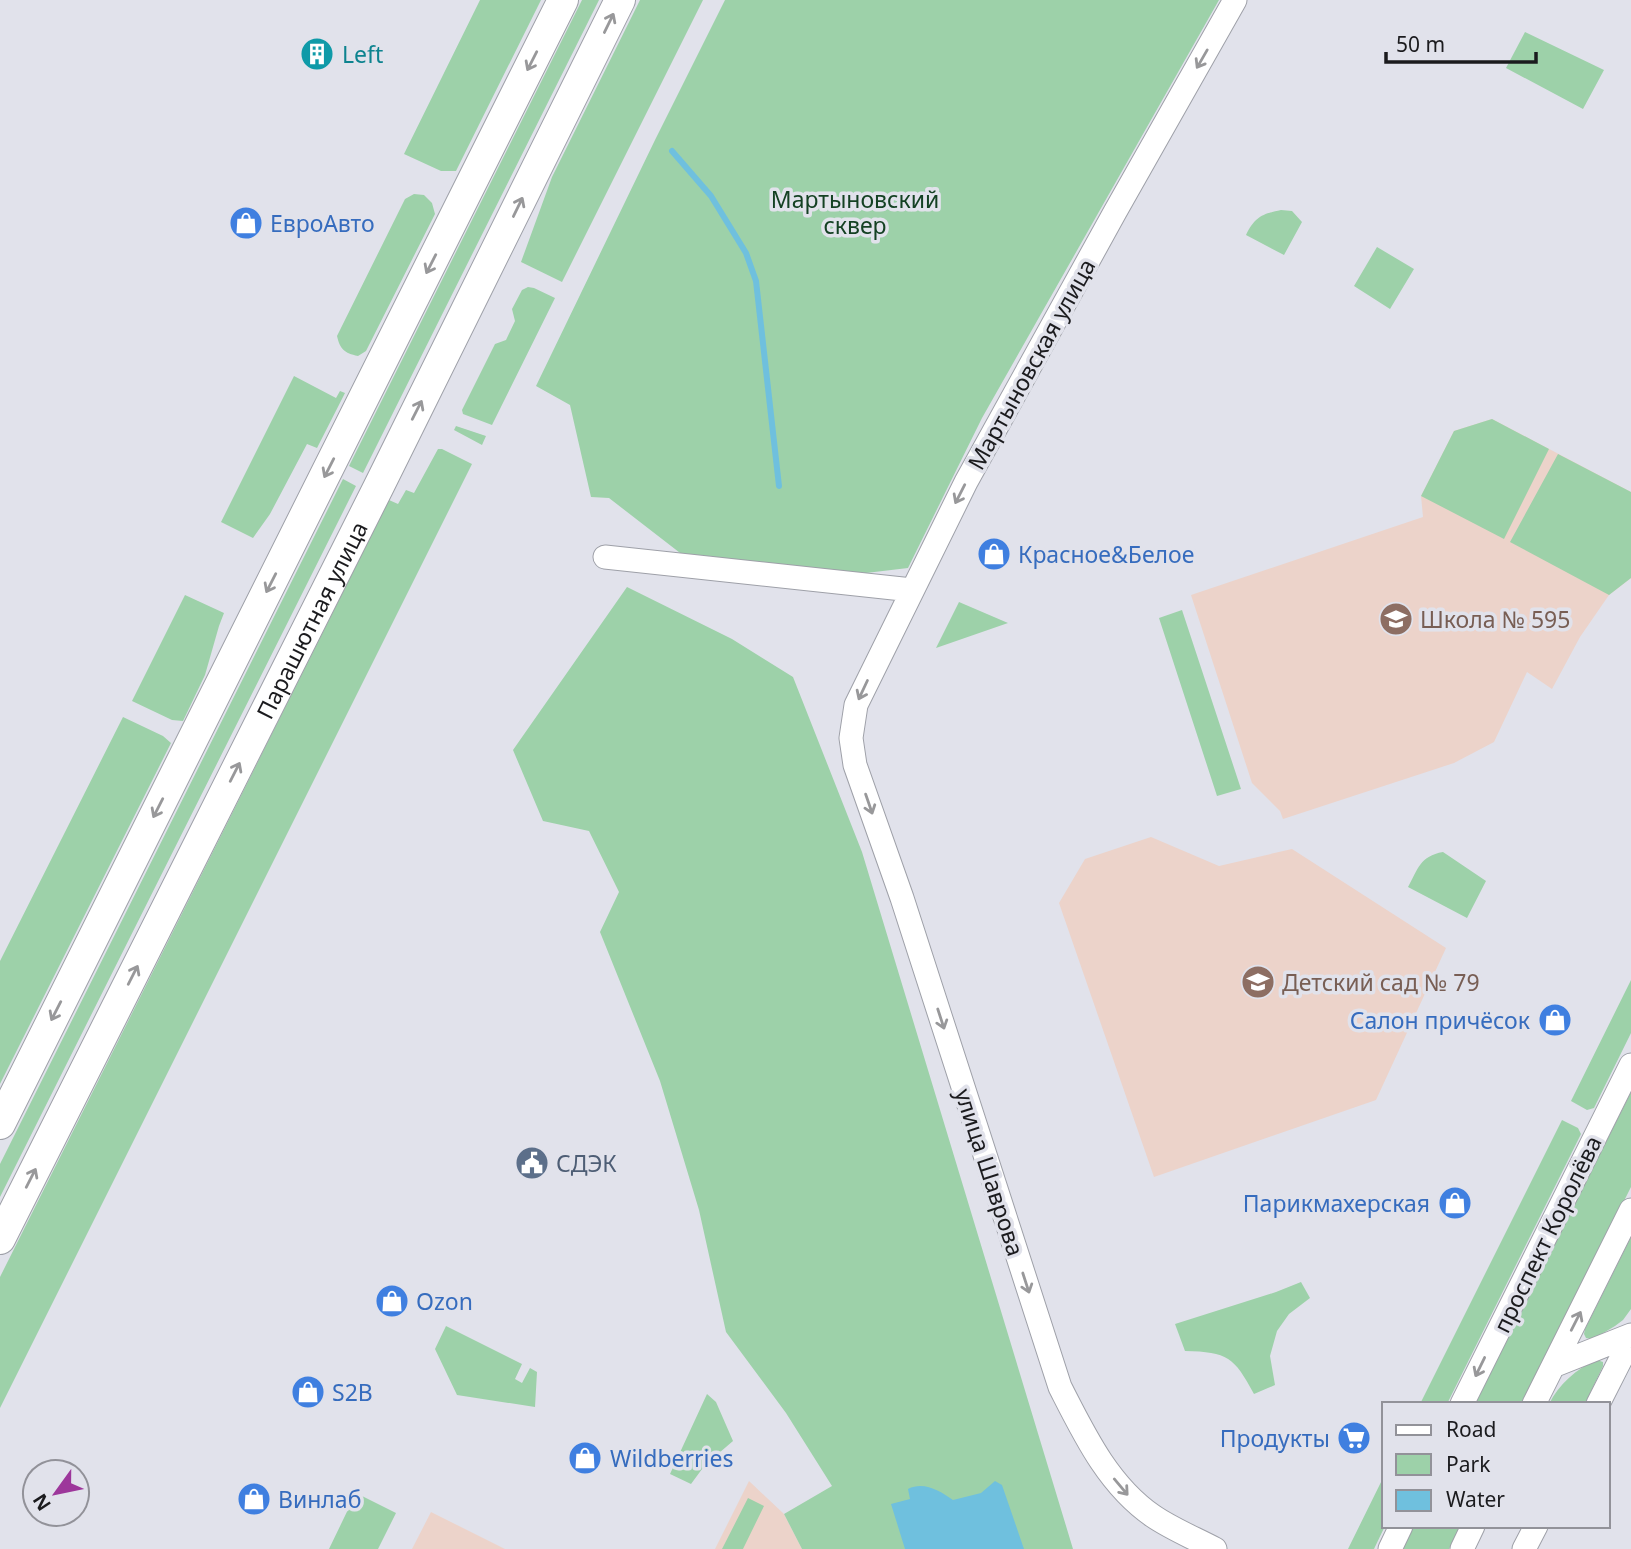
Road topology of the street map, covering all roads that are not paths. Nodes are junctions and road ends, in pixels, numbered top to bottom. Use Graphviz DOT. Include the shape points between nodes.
graph roads {
  1 [pos="563,0"];
  2 [pos="620,0"];
  3 [pos="1235,0"];
  4 [pos="605,557"];
  5 [pos="912,590"];
  6 [pos="851,738"];
  7 [pos="1631,1065"];
  8 [pos="0,1124"];
  9 [pos="1631,1210"];
  10 [pos="0,1240"];
  11 [pos="1631,1337"];
  12 [pos="1553,1366"];
  13 [pos="1463,1402"];
  14 [pos="1535,1402"];
  15 [pos="1599,1402"];
  16 [pos="1400,1528"];
  17 [pos="1472,1528"];
  18 [pos="1535,1528"];
  19 [pos="1214,1549"];
  20 [pos="1390,1549"];
  21 [pos="1462,1549"];
  22 [pos="1524,1549"];
  1 -- 8 [label="main road, one-way"];
  10 -- 2 [label="main road, Парашютная улица, one-way"];
  3 -- 5 [label="street, Мартыновская улица, one-way" via="992,435"];
  4 -- 5 [label="street"];
  5 -- 6 [label="street, Мартыновская улица, one-way" via="856,705"];
  6 -- 19 [label="street, улица Шаврова, one-way" via="855,765 1060,1387 1086,1439 1124,1492 1153,1516"];
  7 -- 13 [label="street, проспект Королёва, one-way"];
  12 -- 9 [label="street, one-way"];
  11 -- 12 [label="street"];
  11 -- 15 [label="street"];
  12 -- 14 [label="street"];
  16 -- 20 [label="street"];
  17 -- 21 [label="street"];
  18 -- 22 [label="street"];
}
